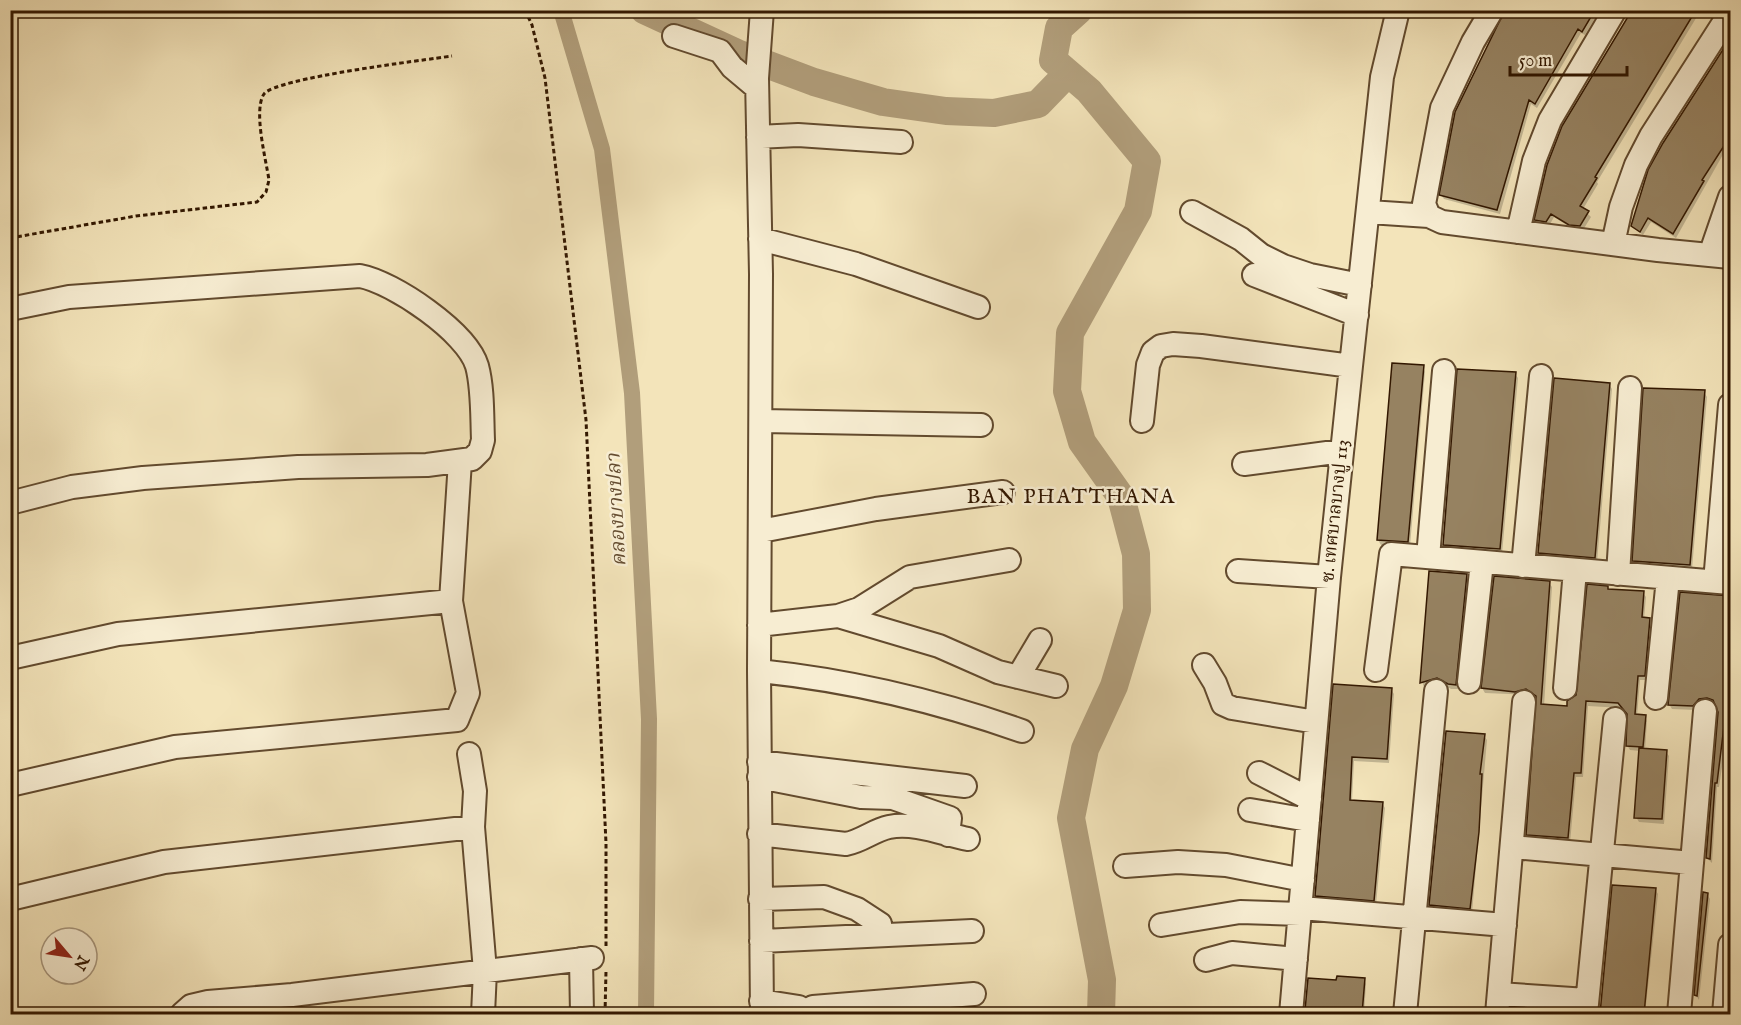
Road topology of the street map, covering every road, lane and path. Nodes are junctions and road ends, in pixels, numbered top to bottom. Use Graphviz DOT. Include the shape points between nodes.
graph roads {
  1 [pos="525,10"];
  2 [pos="762,10"];
  3 [pos="1398,10"];
  4 [pos="1492,10"];
  5 [pos="1615,10"];
  6 [pos="1731,13"];
  7 [pos="674,36"];
  8 [pos="452,56"];
  9 [pos="757,83"];
  10 [pos="758,137"];
  11 [pos="901,142"];
  12 [pos="1731,197"];
  13 [pos="1369,204"];
  14 [pos="1426,210"];
  15 [pos="1192,212"];
  16 [pos="1518,232"];
  17 [pos="10,238"];
  18 [pos="760,238"];
  19 [pos="1613,244"];
  20 [pos="1720,256"];
  21 [pos="1254,275"];
  22 [pos="1360,285"];
  23 [pos="978,307"];
  24 [pos="10,309"];
  25 [pos="1357,315"];
  26 [pos="1351,366"];
  27 [pos="1444,371"];
  28 [pos="1541,376"];
  29 [pos="1630,388"];
  30 [pos="1731,405"];
  31 [pos="761,421"];
  32 [pos="1142,421"];
  33 [pos="981,425"];
  34 [pos="1342,451"];
  35 [pos="460,461"];
  36 [pos="1244,464"];
  37 [pos="1004,492"];
  38 [pos="10,503"];
  39 [pos="761,531"];
  40 [pos="1428,557"];
  41 [pos="1010,560"];
  42 [pos="1482,562"];
  43 [pos="1523,566"];
  44 [pos="1575,570"];
  45 [pos="1238,571"];
  46 [pos="1618,574"];
  47 [pos="1329,577"];
  48 [pos="1668,578"];
  49 [pos="1723,583"];
  50 [pos="452,601"];
  51 [pos="838,616"];
  52 [pos="759,625"];
  53 [pos="1040,640"];
  54 [pos="10,658"];
  55 [pos="1204,665"];
  56 [pos="759,670"];
  57 [pos="1376,670"];
  58 [pos="1018,677"];
  59 [pos="1469,682"];
  60 [pos="1056,686"];
  61 [pos="1565,688"];
  62 [pos="1436,691"];
  63 [pos="1656,698"];
  64 [pos="1524,702"];
  65 [pos="1705,711"];
  66 [pos="1615,719"];
  67 [pos="1316,722"];
  68 [pos="1022,731"];
  69 [pos="469,754"];
  70 [pos="759,770"];
  71 [pos="1259,773"];
  72 [pos="10,784"];
  73 [pos="965,786"];
  74 [pos="1309,809"];
  75 [pos="1250,810"];
  76 [pos="473,827"];
  77 [pos="759,834"];
  78 [pos="1512,847"];
  79 [pos="1602,855"];
  80 [pos="1692,863"];
  81 [pos="1125,866"];
  82 [pos="1302,880"];
  83 [pos="10,899"];
  84 [pos="760,899"];
  85 [pos="1300,911"];
  86 [pos="1416,919"];
  87 [pos="880,924"];
  88 [pos="1161,925"];
  89 [pos="1505,926"];
  90 [pos="972,931"];
  91 [pos="760,941"];
  92 [pos="1731,945"];
  93 [pos="1296,959"];
  94 [pos="1206,960"];
  95 [pos="596,961"];
  96 [pos="485,971"];
  97 [pos="974,994"];
  98 [pos="1498,1004"];
  99 [pos="1586,1007"];
  100 [pos="761,1008"];
  101 [pos="182,1014"];
  102 [pos="483,1014"];
  103 [pos="582,1014"];
  104 [pos="605,1014"];
  105 [pos="1291,1014"];
  106 [pos="1405,1014"];
  107 [pos="1678,1014"];
  108 [pos="1724,1014"];
  1 -- 95 [label="path" via="545,78 586,420 606,843"];
  2 -- 9 [label="street"];
  3 -- 13 [label="street, ซ. เทศบาลบางปู 113" via="1382,77"];
  4 -- 14 [label="street" via="1442,108"];
  5 -- 16 [label="street" via="1550,120 1534,161"];
  6 -- 19 [label="street" via="1636,165"];
  7 -- 9 [label="street" via="720,51 732,67"];
  8 -- 17 [label="path" via="302,80 264,93 258,106 269,180 266,192 257,202 136,216"];
  9 -- 10 [label="street"];
  10 -- 11 [label="street" via="798,135"];
  10 -- 18 [label="street"];
  12 -- 20 [label="street"];
  13 -- 14 [label="street"];
  13 -- 22 [label="street, ซ. เทศบาลบางปู 113"];
  14 -- 16 [label="street" via="1442,222"];
  15 -- 22 [label="street" via="1283,266"];
  16 -- 19 [label="street"];
  18 -- 23 [label="street" via="856,264"];
  18 -- 31 [label="street"];
  19 -- 20 [label="street"];
  21 -- 25 [label="street"];
  22 -- 25 [label="street, ซ. เทศบาลบางปู 113"];
  24 -- 35 [label="street" via="69,297 360,276 375,279 436,318 477,366 483,440 472,459"];
  25 -- 26 [label="street, ซ. เทศบาลบางปู 113"];
  26 -- 32 [label="street" via="1201,346 1161,346 1153,352 1148,365"];
  26 -- 34 [label="street, ซ. เทศบาลบางปู 113"];
  27 -- 40 [label="street"];
  28 -- 43 [label="street"];
  29 -- 46 [label="street"];
  30 -- 49 [label="street"];
  31 -- 33 [label="street"];
  31 -- 39 [label="street"];
  34 -- 36 [label="street"];
  34 -- 47 [label="street, ซ. เทศบาลบางปู 113"];
  35 -- 38 [label="street" via="428,465 298,466 143,478 72,487"];
  35 -- 50 [label="street"];
  37 -- 39 [label="street" via="876,509"];
  39 -- 52 [label="street"];
  40 -- 42 [label="street"];
  40 -- 57 [label="street" via="1391,554"];
  41 -- 51 [label="street" via="910,578 859,609"];
  42 -- 43 [label="street"];
  42 -- 59 [label="street"];
  43 -- 44 [label="street"];
  44 -- 46 [label="street"];
  44 -- 61 [label="street"];
  45 -- 47 [label="street"];
  46 -- 48 [label="street"];
  47 -- 67 [label="street, ซ. เทศบาลบางปู 113"];
  48 -- 49 [label="street"];
  48 -- 63 [label="street"];
  50 -- 54 [label="street" via="118,634"];
  50 -- 72 [label="street" via="468,693 457,720 176,747"];
  51 -- 52 [label="street"];
  51 -- 58 [label="street" via="939,646 982,667"];
  52 -- 56 [label="street"];
  53 -- 58 [label="street"];
  55 -- 67 [label="street" via="1223,704"];
  56 -- 68 [label="street" via="808,676 947,706"];
  56 -- 70 [label="street"];
  58 -- 60 [label="street"];
  62 -- 86 [label="street"];
  64 -- 78 [label="street"];
  65 -- 80 [label="street"];
  66 -- 79 [label="street"];
  67 -- 74 [label="street, ซ. เทศบาลบางปู 113"];
  69 -- 76 [label="street" via="475,791"];
  70 -- 73 [label="street"];
  70 -- 77 [label="street"];
  70 -- 77 [label="street" via="861,797 893,798 950,818 958,837 903,826 888,827 846,844"];
  71 -- 74 [label="street"];
  74 -- 75 [label="street"];
  74 -- 82 [label="street, ซ. เทศบาลบางปู 113"];
  76 -- 83 [label="street" via="164,862"];
  76 -- 96 [label="street"];
  77 -- 84 [label="street"];
  78 -- 79 [label="street"];
  78 -- 89 [label="street"];
  79 -- 80 [label="street"];
  79 -- 99 [label="street"];
  80 -- 107 [label="street"];
  81 -- 82 [label="street" via="1178,862 1226,865"];
  82 -- 85 [label="street, ซ. เทศบาลบางปู 113"];
  84 -- 87 [label="street" via="830,899"];
  84 -- 91 [label="street"];
  85 -- 86 [label="street"];
  85 -- 88 [label="street" via="1240,912"];
  85 -- 93 [label="street, ซ. เทศบาลบางปู 113"];
  86 -- 89 [label="street"];
  86 -- 106 [label="street"];
  89 -- 98 [label="street"];
  90 -- 91 [label="street"];
  91 -- 100 [label="street"];
  92 -- 108 [label="street"];
  93 -- 94 [label="street" via="1232,953"];
  93 -- 105 [label="street, ซ. เทศบาลบางปู 113"];
  95 -- 96 [label="street"];
  95 -- 103 [label="street"];
  95 -- 104 [label="path"];
  96 -- 101 [label="street" via="208,1002 191,1006"];
  96 -- 102 [label="street"];
  97 -- 100 [label="street"];
  98 -- 99 [label="street"];
}
